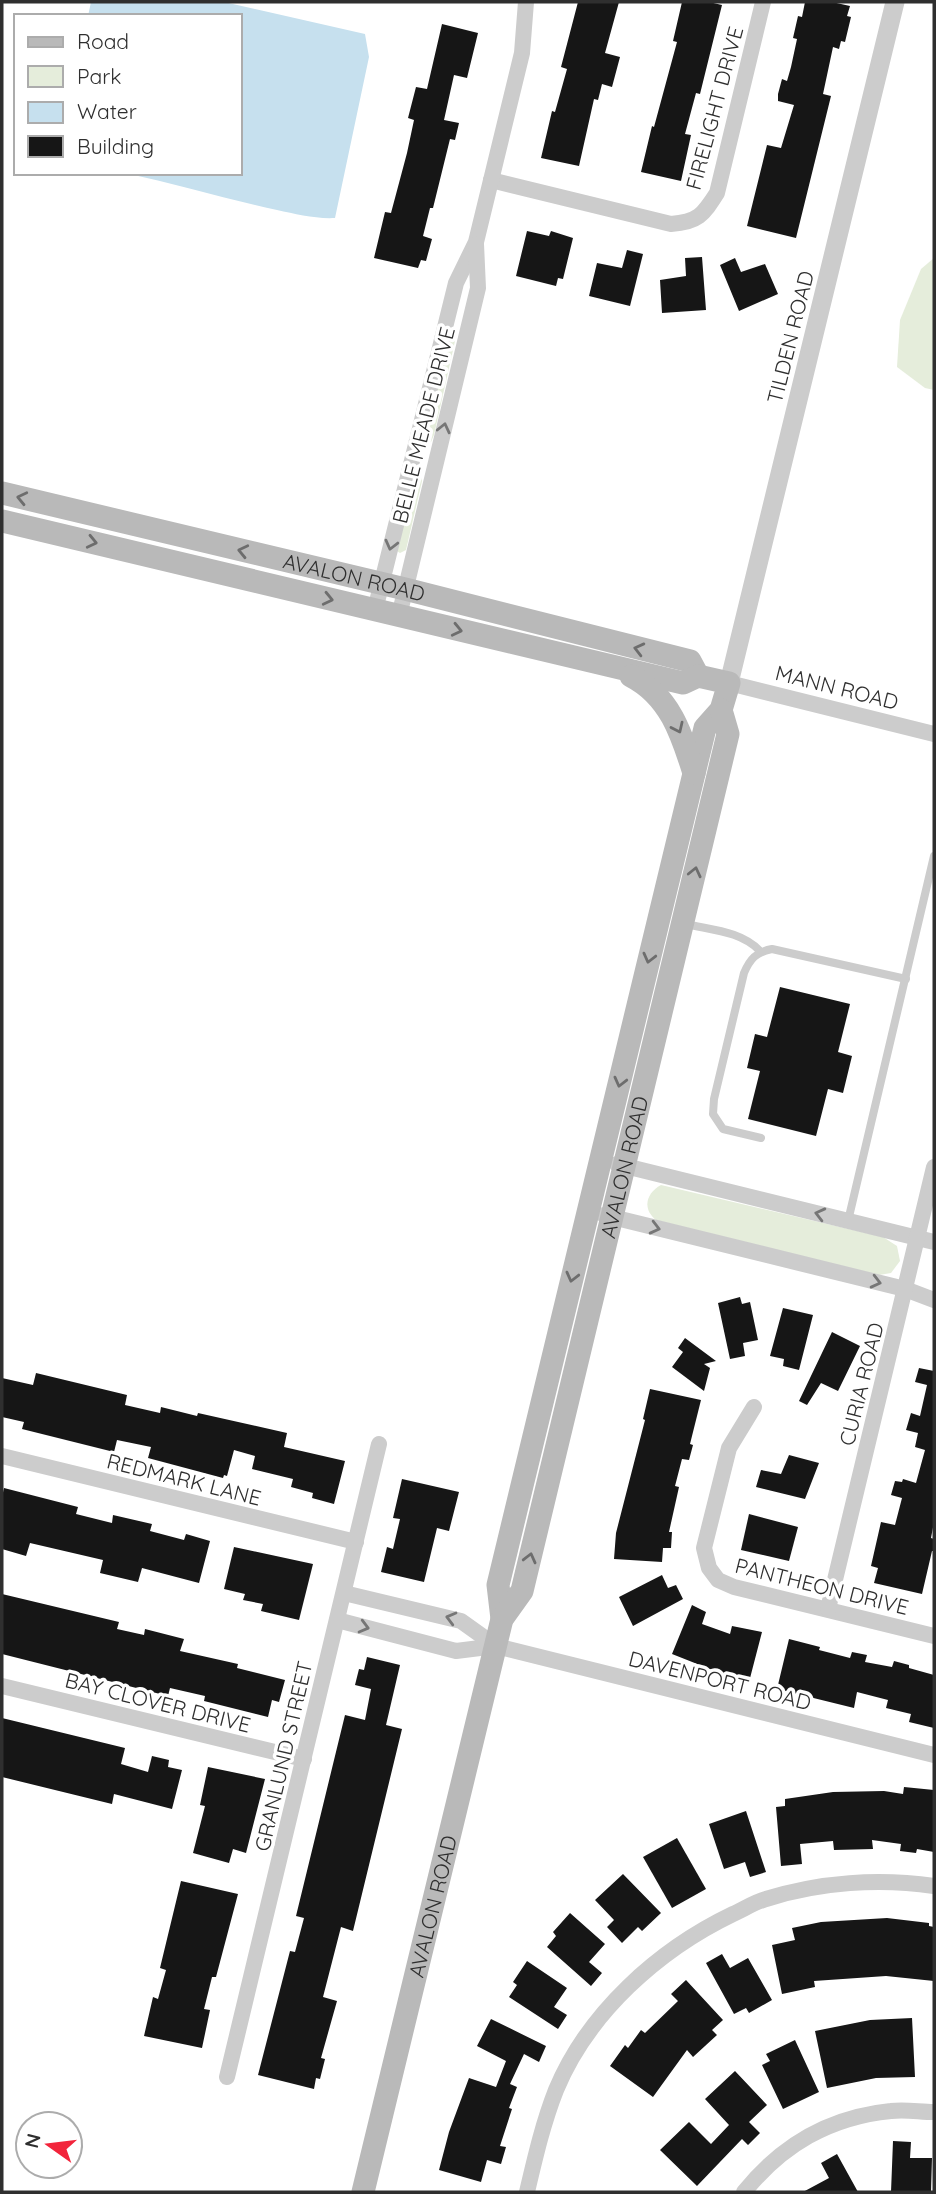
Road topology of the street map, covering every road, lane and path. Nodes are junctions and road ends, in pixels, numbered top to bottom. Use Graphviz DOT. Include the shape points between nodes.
graph roads {
  1 [pos="526,2"];
  2 [pos="763,2"];
  3 [pos="895,2"];
  4 [pos="491,180"];
  5 [pos="476,242"];
  6 [pos="448,312"];
  7 [pos="471,318"];
  8 [pos="413,456"];
  9 [pos="436,462"];
  10 [pos="2,493"];
  11 [pos="2,521"];
  12 [pos="381,584"];
  13 [pos="405,589"];
  14 [pos="374,610"];
  15 [pos="399,616"];
  16 [pos="613,667"];
  17 [pos="698,676"];
  18 [pos="729,683"];
  19 [pos="721,710"];
  20 [pos="934,734"];
  21 [pos="694,773"];
  22 [pos="934,856"];
  23 [pos="683,923"];
  24 [pos="760,951"];
  25 [pos="906,979"];
  26 [pos="761,1138"];
  27 [pos="601,1160"];
  28 [pos="625,1166"];
  29 [pos="934,1167"];
  30 [pos="589,1211"];
  31 [pos="612,1217"];
  32 [pos="848,1221"];
  33 [pos="918,1238"];
  34 [pos="934,1242"];
  35 [pos="905,1289"];
  36 [pos="934,1300"];
  37 [pos="754,1407"];
  38 [pos="379,1444"];
  39 [pos="2,1456"];
  40 [pos="356,1542"];
  41 [pos="344,1592"];
  42 [pos="398,1606"];
  43 [pos="828,1609"];
  44 [pos="502,1619"];
  45 [pos="337,1620"];
  46 [pos="391,1634"];
  47 [pos="934,1636"];
  48 [pos="496,1646"];
  49 [pos="2,1686"];
  50 [pos="934,1755"];
  51 [pos="303,1759"];
  52 [pos="934,1886"];
  53 [pos="227,2077"];
  54 [pos="934,2112"];
  55 [pos="364,2192"];
  56 [pos="527,2192"];
  57 [pos="744,2192"];
  1 -- 4 [label="street, BELLE MEADE DRIVE" via="522,53"];
  2 -- 4 [label="street, FIRELIGHT DRIVE" via="717,193 704,214 688,223 671,223"];
  3 -- 18 [label="street, TILDEN ROAD"];
  4 -- 5 [label="street, BELLE MEADE DRIVE"];
  5 -- 6 [label="street, BELLE MEADE DRIVE"];
  5 -- 7 [label="street, BELLE MEADE DRIVE" via="478,288"];
  6 -- 7 [label="street"];
  6 -- 8 [label="street, BELLE MEADE DRIVE"];
  9 -- 7 [label="street, BELLE MEADE DRIVE, one-way"];
  8 -- 9 [label="street"];
  8 -- 12 [label="street, BELLE MEADE DRIVE, one-way"];
  9 -- 13 [label="street, BELLE MEADE DRIVE"];
  12 -- 10 [label="main road, AVALON ROAD, one-way"];
  11 -- 14 [label="main road, AVALON ROAD, one-way"];
  12 -- 13 [label="main road, AVALON ROAD"];
  12 -- 14 [label="street, BELLE MEADE DRIVE"];
  13 -- 15 [label="street, BELLE MEADE DRIVE"];
  17 -- 13 [label="main road, AVALON ROAD, one-way" via="690,662"];
  14 -- 15 [label="main road, AVALON ROAD"];
  15 -- 16 [label="main road, AVALON ROAD, one-way"];
  16 -- 17 [label="main road, AVALON ROAD" via="683,683"];
  16 -- 21 [label="main road, one-way" via="644,683 665,705 680,729"];
  17 -- 18 [label="main road, AVALON ROAD"];
  18 -- 19 [label="main road, AVALON ROAD"];
  18 -- 20 [label="street, MANN ROAD"];
  19 -- 21 [label="main road, AVALON ROAD" via="705,728"];
  23 -- 19 [label="main road, AVALON ROAD, one-way" via="728,734"];
  21 -- 27 [label="main road, AVALON ROAD, one-way"];
  22 -- 25 [label="lane"];
  23 -- 24 [label="lane" via="733,934"];
  23 -- 28 [label="main road, AVALON ROAD"];
  24 -- 25 [label="lane" via="772,949"];
  24 -- 26 [label="lane" via="744,973 713,1114 723,1129"];
  25 -- 32 [label="lane"];
  27 -- 28 [label="street"];
  27 -- 30 [label="main road, AVALON ROAD"];
  28 -- 31 [label="main road, AVALON ROAD"];
  32 -- 28 [label="street, one-way"];
  29 -- 33 [label="street, CURIA ROAD"];
  30 -- 31 [label="street"];
  30 -- 44 [label="main road, AVALON ROAD, one-way" via="498,1585"];
  31 -- 35 [label="street, one-way"];
  44 -- 31 [label="main road, AVALON ROAD, one-way" via="522,1591"];
  32 -- 33 [label="street"];
  33 -- 34 [label="street"];
  33 -- 35 [label="street, CURIA ROAD"];
  35 -- 36 [label="street"];
  35 -- 43 [label="street, CURIA ROAD"];
  37 -- 43 [label="street, PANTHEON DRIVE" via="729,1448 704,1548 709,1568 718,1580 734,1587"];
  38 -- 40 [label="street, GRANLUND STREET"];
  39 -- 40 [label="street, REDMARK LANE"];
  40 -- 41 [label="street, GRANLUND STREET"];
  41 -- 42 [label="street"];
  41 -- 45 [label="street, GRANLUND STREET"];
  42 -- 46 [label="street"];
  48 -- 42 [label="street, one-way" via="461,1621"];
  43 -- 47 [label="street, PANTHEON DRIVE"];
  44 -- 48 [label="main road, AVALON ROAD"];
  45 -- 46 [label="street, one-way"];
  45 -- 51 [label="street, GRANLUND STREET"];
  46 -- 48 [label="street" via="456,1651"];
  48 -- 50 [label="street, DAVENPORT ROAD"];
  48 -- 55 [label="main road, AVALON ROAD"];
  49 -- 51 [label="street, BAY CLOVER DRIVE"];
  51 -- 53 [label="street, GRANLUND STREET"];
  52 -- 56 [label="street" via="845,1882 765,1899 667,1952 617,1998 584,2040 557,2088"];
  54 -- 57 [label="street" via="891,2111 832,2124 794,2143"];
}
